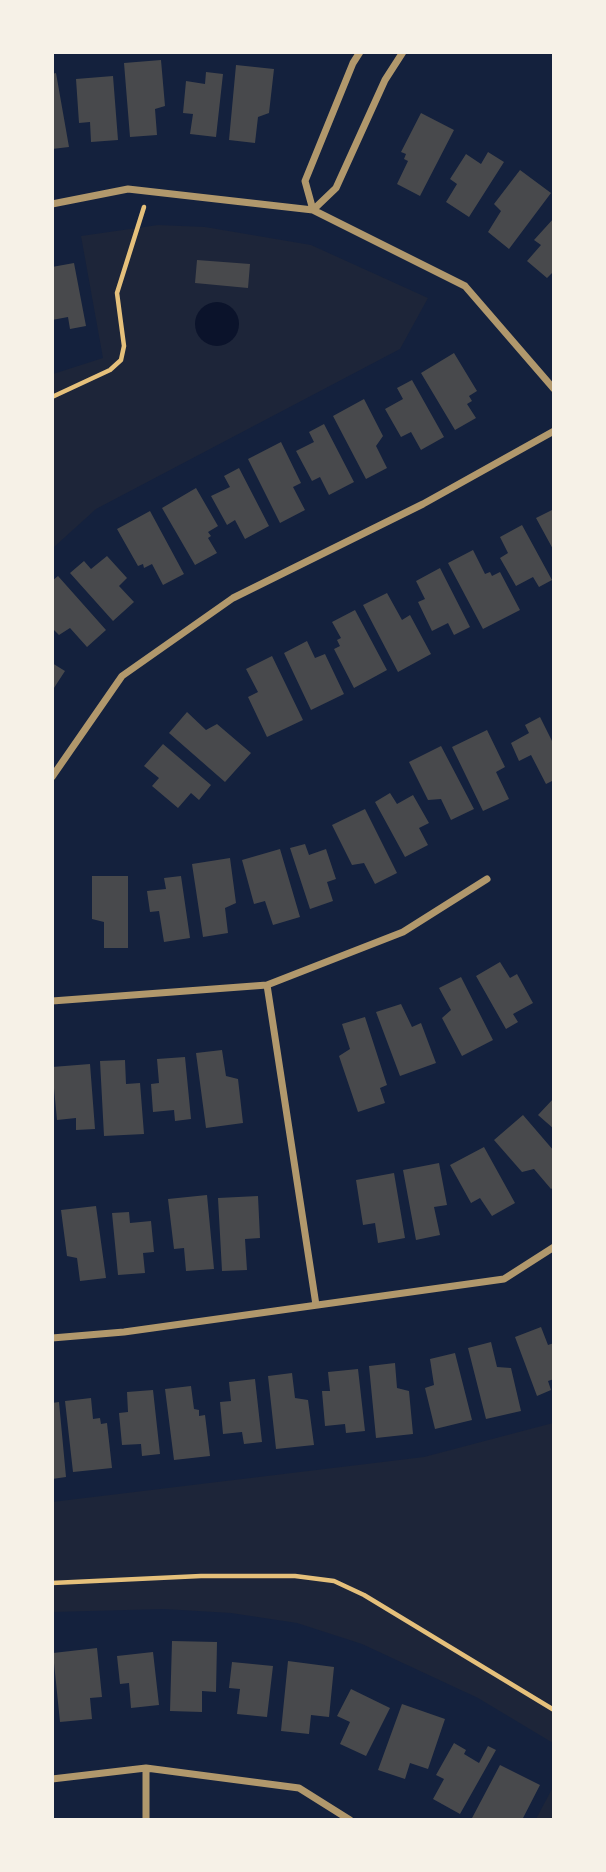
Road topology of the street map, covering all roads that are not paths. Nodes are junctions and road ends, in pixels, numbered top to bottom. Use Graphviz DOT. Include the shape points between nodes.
graph roads {
  1 [pos="360,52"];
  2 [pos="403,52"];
  3 [pos="52,204"];
  4 [pos="313,210"];
  5 [pos="554,389"];
  6 [pos="554,431"];
  7 [pos="52,777"];
  8 [pos="487,879"];
  9 [pos="267,985"];
  10 [pos="52,1001"];
  11 [pos="554,1247"];
  12 [pos="316,1305"];
  13 [pos="52,1338"];
  14 [pos="146,1768"];
  15 [pos="52,1779"];
  16 [pos="146,1819"];
  17 [pos="350,1819"];
  1 -- 4 [label="street" via="305,181"];
  2 -- 4 [label="street" via="385,80 336,188"];
  3 -- 4 [label="street" via="128,189"];
  4 -- 5 [label="street" via="465,286"];
  6 -- 7 [label="street" via="222,606 122,676"];
  8 -- 9 [label="street" via="403,932"];
  9 -- 10 [label="street"];
  9 -- 12 [label="street"];
  11 -- 12 [label="street" via="504,1279"];
  12 -- 13 [label="street"];
  14 -- 15 [label="street"];
  14 -- 16 [label="street"];
  14 -- 17 [label="street" via="299,1788"];
}
